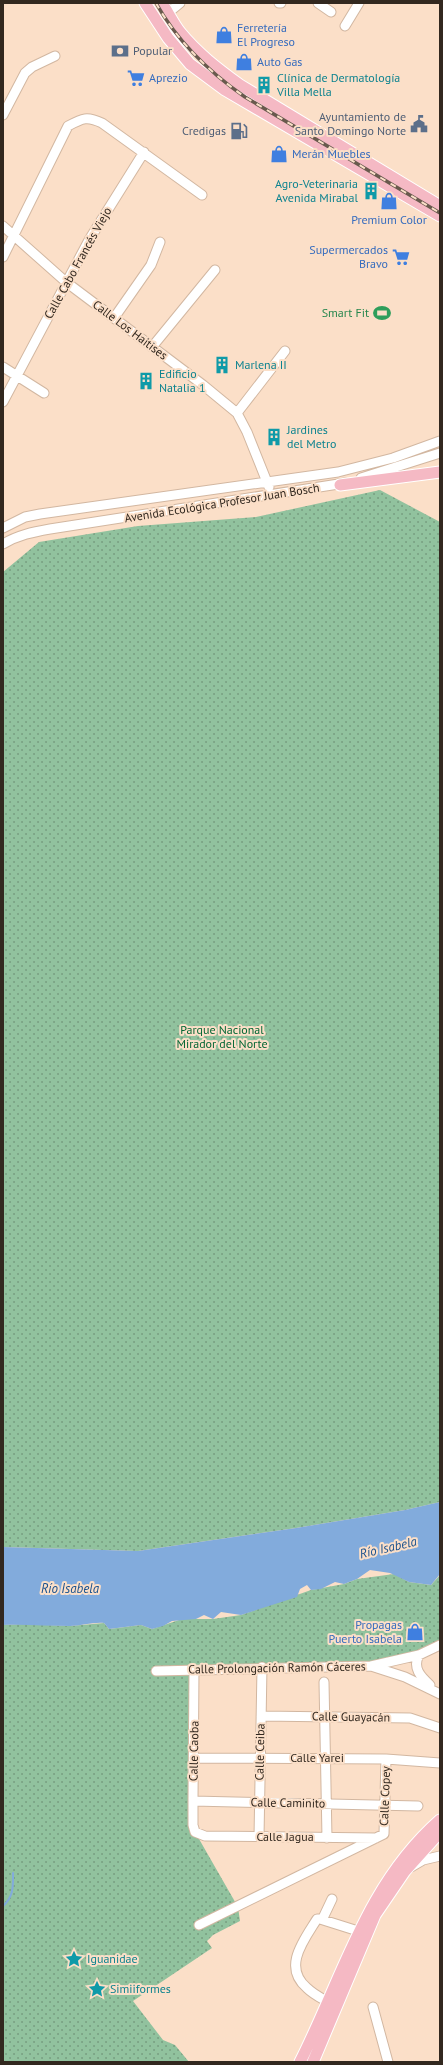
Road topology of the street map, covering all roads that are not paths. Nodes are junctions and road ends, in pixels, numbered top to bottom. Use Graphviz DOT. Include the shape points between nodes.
graph roads {
  1 [pos="145,3"];
  2 [pos="162,3"];
  3 [pos="180,3"];
  4 [pos="318,3"];
  5 [pos="359,3"];
  6 [pos="331,12"];
  7 [pos="168,13"];
  8 [pos="345,26"];
  9 [pos="56,56"];
  10 [pos="3,115"];
  11 [pos="144,152"];
  12 [pos="202,194"];
  13 [pos="440,206"];
  14 [pos="440,216"];
  15 [pos="3,226"];
  16 [pos="14,235"];
  17 [pos="160,242"];
  18 [pos="3,257"];
  19 [pos="215,270"];
  20 [pos="66,282"];
  21 [pos="114,318"];
  22 [pos="152,347"];
  23 [pos="285,351"];
  24 [pos="3,367"];
  25 [pos="17,376"];
  26 [pos="44,393"];
  27 [pos="3,402"];
  28 [pos="237,413"];
  29 [pos="440,441"];
  30 [pos="440,453"];
  31 [pos="440,472"];
  32 [pos="267,483"];
  33 [pos="340,485"];
  34 [pos="273,495"];
  35 [pos="3,528"];
  36 [pos="3,544"];
  37 [pos="440,1645"];
  38 [pos="419,1655"];
  39 [pos="371,1666"];
  40 [pos="262,1667"];
  41 [pos="194,1670"];
  42 [pos="156,1671"];
  43 [pos="324,1682"];
  44 [pos="439,1693"];
  45 [pos="261,1716"];
  46 [pos="326,1717"];
  47 [pos="440,1728"];
  48 [pos="194,1758"];
  49 [pos="260,1758"];
  50 [pos="326,1758"];
  51 [pos="386,1759"];
  52 [pos="440,1763"];
  53 [pos="193,1801"];
  54 [pos="260,1803"];
  55 [pos="327,1804"];
  56 [pos="384,1805"];
  57 [pos="418,1806"];
  58 [pos="440,1820"];
  59 [pos="195,1832"];
  60 [pos="380,1836"];
  61 [pos="440,1836"];
  62 [pos="259,1837"];
  63 [pos="327,1838"];
  64 [pos="440,1856"];
  65 [pos="405,1871"];
  66 [pos="332,1899"];
  67 [pos="323,1918"];
  68 [pos="199,1926"];
  69 [pos="358,1931"];
  70 [pos="328,2002"];
  71 [pos="373,2007"];
  72 [pos="300,2062"];
  73 [pos="313,2062"];
  74 [pos="388,2062"];
  1 -- 14 [label="main road" via="168,38 190,64 225,90"];
  2 -- 7 [label="main road"];
  3 -- 7 [label="street"];
  4 -- 6 [label="street"];
  5 -- 8 [label="street"];
  7 -- 13 [label="main road" via="180,32 212,64 240,86"];
  9 -- 10 [label="street" via="25,73"];
  11 -- 12 [label="street"];
  11 -- 16 [label="street" via="102,123 90,118 79,119 68,126"];
  11 -- 20 [label="street, Calle Cabo Francés Viejo"];
  15 -- 16 [label="street, Calle Los Haitises"];
  16 -- 18 [label="street"];
  16 -- 20 [label="street, Calle Los Haitises"];
  17 -- 21 [label="street" via="151,265"];
  19 -- 22 [label="street"];
  20 -- 21 [label="street, Calle Los Haitises"];
  20 -- 25 [label="street, Calle Cabo Francés Viejo"];
  21 -- 22 [label="street, Calle Los Haitises"];
  22 -- 28 [label="street, Calle Los Haitises"];
  23 -- 28 [label="street"];
  24 -- 25 [label="street"];
  25 -- 26 [label="street"];
  25 -- 27 [label="street, Calle Cabo Francés Viejo"];
  28 -- 32 [label="street, Calle Los Haitises"];
  29 -- 32 [label="street, Avenida Ecológica Profesor Juan Bosch" via="400,456 362,466"];
  30 -- 33 [label="street, Avenida Ecológica Profesor Juan Bosch"];
  31 -- 33 [label="main road"];
  32 -- 34 [label="street, Calle Los Haitises"];
  32 -- 35 [label="street, Avenida Ecológica Profesor Juan Bosch" via="40,514 26,517"];
  33 -- 34 [label="street, Avenida Ecológica Profesor Juan Bosch"];
  34 -- 36 [label="street, Avenida Ecológica Profesor Juan Bosch" via="27,533"];
  37 -- 38 [label="street"];
  38 -- 39 [label="street"];
  38 -- 44 [label="street" via="416,1661 420,1676"];
  39 -- 40 [label="street, Calle Prolongación Ramón Cáceres"];
  39 -- 44 [label="street, Calle Prolongación Ramón Cáceres" via="405,1677"];
  40 -- 41 [label="street, Calle Prolongación Ramón Cáceres"];
  40 -- 45 [label="street, Calle Ceiba"];
  41 -- 42 [label="street, Calle Prolongación Ramón Cáceres"];
  41 -- 48 [label="street, Calle Caoba"];
  43 -- 46 [label="street"];
  45 -- 46 [label="street, Calle Guayacán"];
  45 -- 49 [label="street, Calle Ceiba"];
  46 -- 47 [label="street, Calle Guayacán" via="410,1718"];
  46 -- 50 [label="street"];
  48 -- 49 [label="street, Calle Yarei"];
  48 -- 53 [label="street, Calle Caoba"];
  49 -- 50 [label="street, Calle Yarei"];
  49 -- 54 [label="street, Calle Ceiba"];
  50 -- 51 [label="street, Calle Yarei"];
  50 -- 55 [label="street"];
  51 -- 52 [label="street, Calle Yarei"];
  51 -- 56 [label="street, Calle Copey"];
  53 -- 54 [label="street, Calle Caminito"];
  53 -- 59 [label="street, Calle Caoba"];
  54 -- 55 [label="street, Calle Caminito"];
  54 -- 62 [label="street, Calle Ceiba"];
  55 -- 56 [label="street, Calle Caminito"];
  55 -- 63 [label="street"];
  56 -- 57 [label="street, Calle Caminito"];
  56 -- 60 [label="street, Calle Copey"];
  58 -- 69 [label="main road" via="416,1844 390,1877"];
  59 -- 62 [label="street, Calle Jagua" via="205,1836"];
  60 -- 63 [label="street, Calle Jagua"];
  60 -- 68 [label="street"];
  61 -- 65 [label="main road"];
  62 -- 63 [label="street, Calle Jagua"];
  64 -- 65 [label="street" via="423,1860"];
  65 -- 73 [label="main road" via="375,1915"];
  66 -- 67 [label="street"];
  67 -- 69 [label="street"];
  67 -- 70 [label="street" via="317,1919 299,1948 294,1966 306,1988"];
  69 -- 70 [label="main road"];
  70 -- 72 [label="main road"];
  71 -- 74 [label="street"];
}
